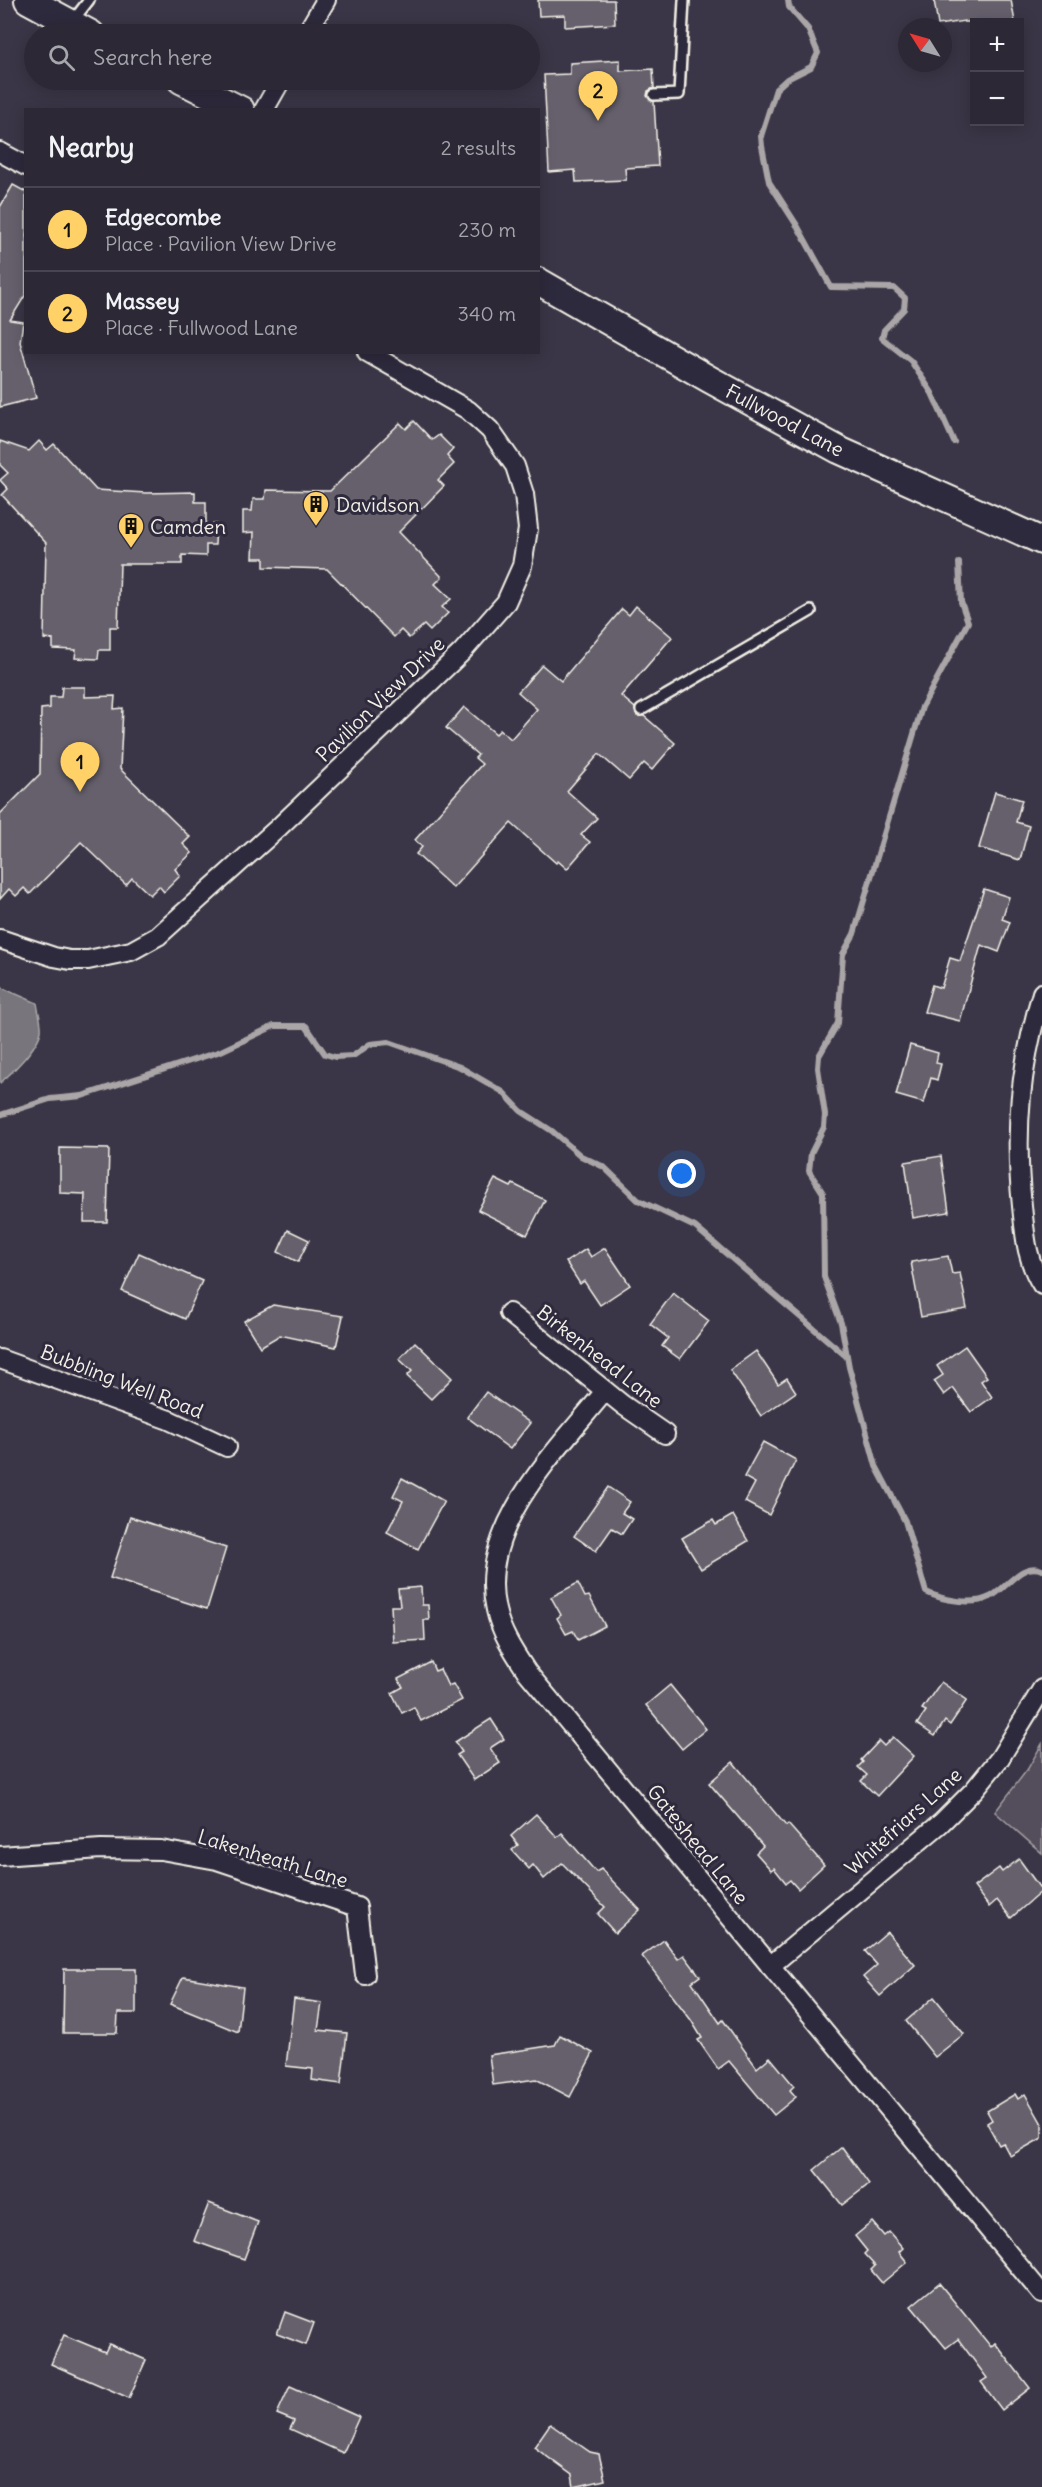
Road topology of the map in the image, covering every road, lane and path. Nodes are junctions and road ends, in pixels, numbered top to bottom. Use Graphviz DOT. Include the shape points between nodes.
graph roads {
  1 [pos="28,0"];
  2 [pos="89,0"];
  3 [pos="326,0"];
  4 [pos="684,0"];
  5 [pos="72,24"];
  6 [pos="82,24"];
  7 [pos="312,24"];
  8 [pos="201,90"];
  9 [pos="275,90"];
  10 [pos="654,95"];
  11 [pos="237,108"];
  12 [pos="265,108"];
  13 [pos="0,152"];
  14 [pos="24,165"];
  15 [pos="540,282"];
  16 [pos="370,354"];
  17 [pos="1042,541"];
  18 [pos="811,611"];
  19 [pos="641,710"];
  20 [pos="0,939"];
  21 [pos="1042,993"];
  22 [pos="1042,1285"];
  23 [pos="509,1313"];
  24 [pos="0,1359"];
  25 [pos="605,1391"];
  26 [pos="665,1434"];
  27 [pos="228,1447"];
  28 [pos="1042,1689"];
  29 [pos="0,1856"];
  30 [pos="770,1966"];
  31 [pos="365,1975"];
  32 [pos="1042,2294"];
  1 -- 5 [label="street"];
  2 -- 6 [label="lane"];
  3 -- 7 [label="street"];
  4 -- 10 [label="lane" via="678,94"];
  8 -- 11 [label="street"];
  9 -- 12 [label="street"];
  13 -- 14 [label="street"];
  15 -- 17 [label="street, Fullwood Lane" via="821,441"];
  16 -- 20 [label="street, Pavilion View Drive" via="468,410 490,430 515,466 524,494 528,529 522,566 506,602 462,652 158,936 131,951 88,960 54,957"];
  18 -- 19 [label="lane"];
  21 -- 22 [label="street" via="1026,1055 1017,1120 1017,1160 1026,1250"];
  23 -- 25 [label="street, Birkenhead Lane"];
  24 -- 27 [label="street, Bubbling Well Road" via="169,1420"];
  25 -- 26 [label="street, Birkenhead Lane"];
  25 -- 30 [label="street, Gateshead Lane" via="514,1507 501,1538 494,1571 496,1612 527,1672"];
  28 -- 30 [label="street, Whitefriars Lane" via="1000,1758 974,1790 941,1823"];
  29 -- 31 [label="street, Lakenheath Lane" via="101,1849 161,1850 217,1860 303,1888 357,1908"];
  30 -- 32 [label="street, Gateshead Lane"];
}
